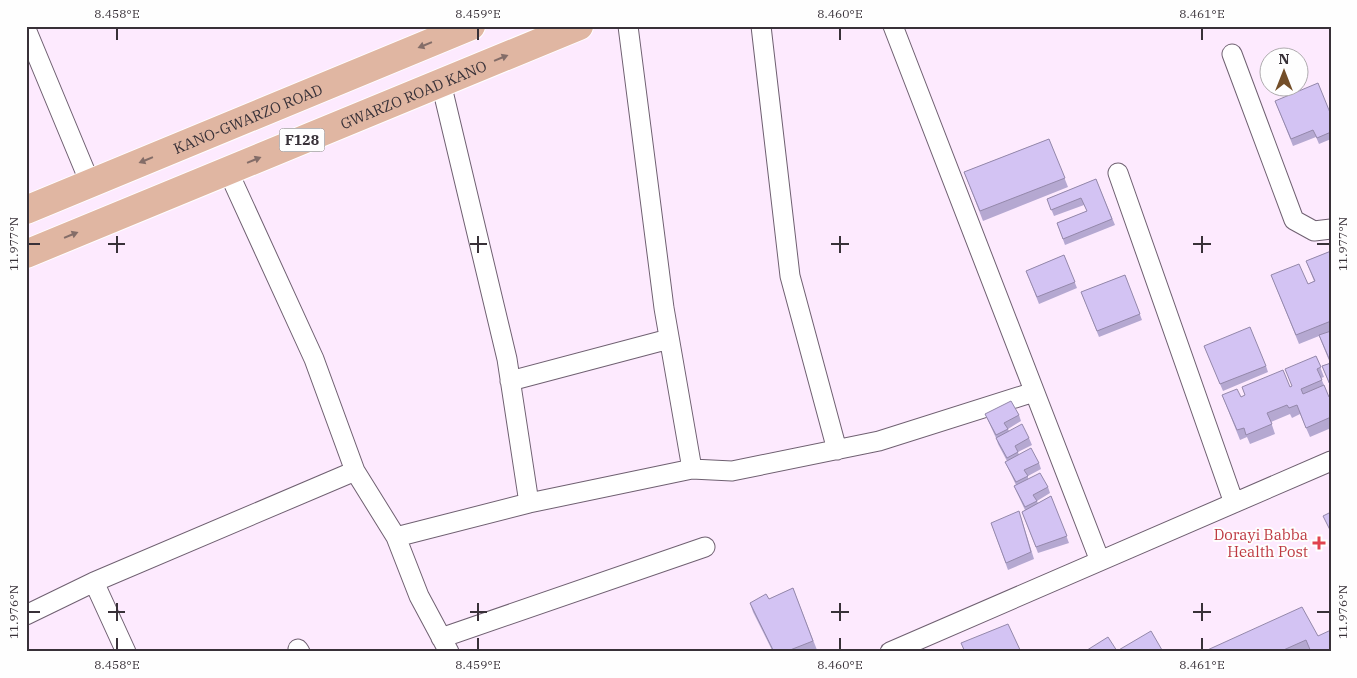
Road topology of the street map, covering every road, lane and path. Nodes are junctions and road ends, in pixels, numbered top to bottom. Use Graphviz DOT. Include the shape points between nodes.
graph roads {
  1 [pos="470,26"];
  2 [pos="579,26"];
  3 [pos="628,26"];
  4 [pos="761,26"];
  5 [pos="893,26"];
  6 [pos="26,29"];
  7 [pos="1232,54"];
  8 [pos="441,83"];
  9 [pos="228,170"];
  10 [pos="1118,173"];
  11 [pos="90,183"];
  12 [pos="26,210"];
  13 [pos="1331,229"];
  14 [pos="26,254"];
  15 [pos="669,339"];
  16 [pos="510,381"];
  17 [pos="1034,392"];
  18 [pos="837,450"];
  19 [pos="1331,461"];
  20 [pos="692,469"];
  21 [pos="355,471"];
  22 [pos="529,503"];
  23 [pos="1234,503"];
  24 [pos="396,537"];
  25 [pos="705,547"];
  26 [pos="1100,561"];
  27 [pos="94,582"];
  28 [pos="26,615"];
  29 [pos="445,645"];
  30 [pos="126,652"];
  31 [pos="890,652"];
  1 -- 11 [label="main road, KANO-GWARZO ROAD / F128, one-way"];
  8 -- 2 [label="main road, GWARZO ROAD KANO / F128, one-way"];
  3 -- 15 [label="street"];
  4 -- 18 [label="street" via="790,276"];
  5 -- 17 [label="street"];
  6 -- 11 [label="street"];
  7 -- 13 [label="street" via="1294,220 1314,231"];
  9 -- 8 [label="main road, GWARZO ROAD KANO / F128, one-way"];
  8 -- 16 [label="street"];
  14 -- 9 [label="main road, GWARZO ROAD KANO / F128, one-way"];
  9 -- 21 [label="street" via="314,359"];
  10 -- 23 [label="street"];
  11 -- 12 [label="main road, KANO-GWARZO ROAD / F128"];
  15 -- 16 [label="street"];
  15 -- 20 [label="street"];
  16 -- 22 [label="street"];
  17 -- 18 [label="street" via="879,441"];
  17 -- 26 [label="street"];
  18 -- 20 [label="street" via="732,471"];
  19 -- 23 [label="street"];
  20 -- 22 [label="street"];
  21 -- 24 [label="street"];
  21 -- 27 [label="street"];
  22 -- 24 [label="street"];
  23 -- 26 [label="street"];
  24 -- 29 [label="street" via="419,596"];
  25 -- 29 [label="street"];
  26 -- 31 [label="street"];
  27 -- 28 [label="street"];
  27 -- 30 [label="street"];
}
